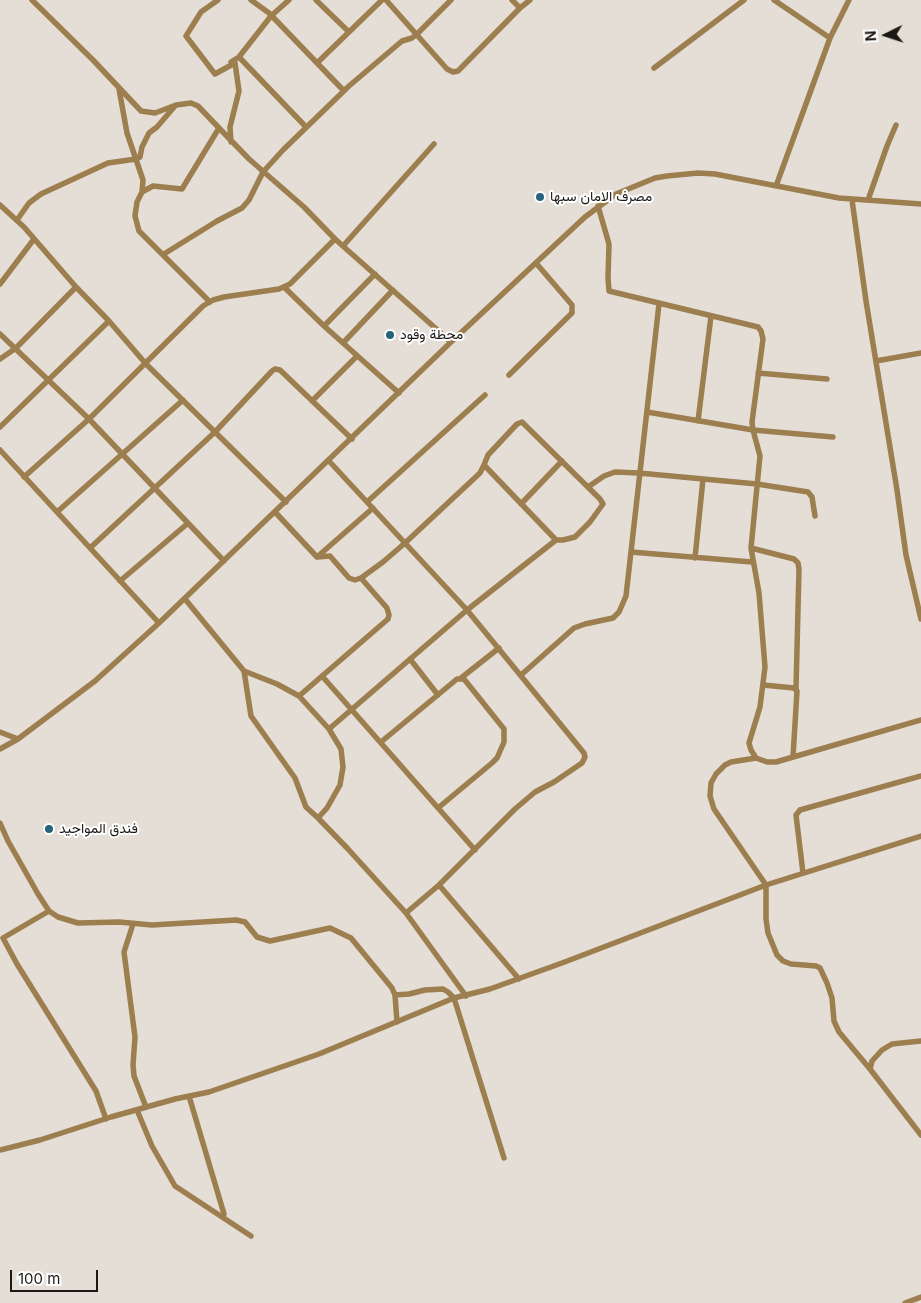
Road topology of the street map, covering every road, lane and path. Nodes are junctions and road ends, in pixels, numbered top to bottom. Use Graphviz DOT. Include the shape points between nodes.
graph roads {
  1 [pos="32,0"];
  2 [pos="218,0"];
  3 [pos="251,0"];
  4 [pos="289,0"];
  5 [pos="316,0"];
  6 [pos="382,0"];
  7 [pos="386,0"];
  8 [pos="451,0"];
  9 [pos="512,0"];
  10 [pos="530,0"];
  11 [pos="744,0"];
  12 [pos="774,0"];
  13 [pos="849,0"];
  14 [pos="520,8"];
  15 [pos="271,16"];
  16 [pos="349,32"];
  17 [pos="416,35"];
  18 [pos="830,38"];
  19 [pos="239,57"];
  20 [pos="317,63"];
  21 [pos="654,68"];
  22 [pos="215,74"];
  23 [pos="118,88"];
  24 [pos="344,91"];
  25 [pos="176,105"];
  26 [pos="896,125"];
  27 [pos="306,127"];
  28 [pos="219,128"];
  29 [pos="231,142"];
  30 [pos="434,144"];
  31 [pos="136,159"];
  32 [pos="263,172"];
  33 [pos="776,186"];
  34 [pos="142,192"];
  35 [pos="852,200"];
  36 [pos="868,200"];
  37 [pos="921,204"];
  38 [pos="0,205"];
  39 [pos="598,206"];
  40 [pos="17,220"];
  41 [pos="34,239"];
  42 [pos="335,239"];
  43 [pos="343,246"];
  44 [pos="164,254"];
  45 [pos="536,263"];
  46 [pos="375,274"];
  47 [pos="0,284"];
  48 [pos="76,287"];
  49 [pos="284,287"];
  50 [pos="393,290"];
  51 [pos="210,302"];
  52 [pos="658,304"];
  53 [pos="711,316"];
  54 [pos="109,321"];
  55 [pos="324,326"];
  56 [pos="0,334"];
  57 [pos="451,342"];
  58 [pos="343,343"];
  59 [pos="16,348"];
  60 [pos="921,353"];
  61 [pos="357,356"];
  62 [pos="0,359"];
  63 [pos="876,361"];
  64 [pos="146,364"];
  65 [pos="758,373"];
  66 [pos="509,375"];
  67 [pos="827,378"];
  68 [pos="49,380"];
  69 [pos="399,393"];
  70 [pos="485,395"];
  71 [pos="183,400"];
  72 [pos="312,401"];
  73 [pos="647,412"];
  74 [pos="89,419"];
  75 [pos="698,421"];
  76 [pos="0,427"];
  77 [pos="752,430"];
  78 [pos="215,432"];
  79 [pos="832,437"];
  80 [pos="352,439"];
  81 [pos="0,450"];
  82 [pos="122,453"];
  83 [pos="329,461"];
  84 [pos="562,461"];
  85 [pos="484,465"];
  86 [pos="639,473"];
  87 [pos="24,476"];
  88 [pos="703,479"];
  89 [pos="757,484"];
  90 [pos="588,486"];
  91 [pos="155,489"];
  92 [pos="286,502"];
  93 [pos="367,502"];
  94 [pos="521,504"];
  95 [pos="373,508"];
  96 [pos="57,512"];
  97 [pos="275,512"];
  98 [pos="815,516"];
  99 [pos="187,524"];
  100 [pos="556,540"];
  101 [pos="405,543"];
  102 [pos="90,548"];
  103 [pos="751,548"];
  104 [pos="631,552"];
  105 [pos="316,557"];
  106 [pos="695,558"];
  107 [pos="224,561"];
  108 [pos="752,562"];
  109 [pos="361,578"];
  110 [pos="120,581"];
  111 [pos="185,599"];
  112 [pos="467,610"];
  113 [pos="921,619"];
  114 [pos="159,623"];
  115 [pos="499,648"];
  116 [pos="410,659"];
  117 [pos="244,671"];
  118 [pos="521,675"];
  119 [pos="322,676"];
  120 [pos="461,678"];
  121 [pos="763,685"];
  122 [pos="796,689"];
  123 [pos="438,695"];
  124 [pos="299,696"];
  125 [pos="352,709"];
  126 [pos="921,720"];
  127 [pos="329,729"];
  128 [pos="0,732"];
  129 [pos="18,739"];
  130 [pos="381,742"];
  131 [pos="0,749"];
  132 [pos="793,757"];
  133 [pos="756,758"];
  134 [pos="921,776"];
  135 [pos="438,808"];
  136 [pos="318,818"];
  137 [pos="0,823"];
  138 [pos="921,836"];
  139 [pos="475,850"];
  140 [pos="803,872"];
  141 [pos="439,885"];
  142 [pos="766,885"];
  143 [pos="49,911"];
  144 [pos="406,913"];
  145 [pos="133,924"];
  146 [pos="519,979"];
  147 [pos="395,994"];
  148 [pos="466,996"];
  149 [pos="454,998"];
  150 [pos="397,1022"];
  151 [pos="921,1041"];
  152 [pos="870,1068"];
  153 [pos="189,1096"];
  154 [pos="146,1108"];
  155 [pos="137,1110"];
  156 [pos="106,1119"];
  157 [pos="921,1135"];
  158 [pos="0,1150"];
  159 [pos="504,1158"];
  160 [pos="224,1214"];
  161 [pos="250,1236"];
  162 [pos="921,1297"];
  163 [pos="905,1303"];
  1 -- 23 [label="street"];
  2 -- 22 [label="street" via="202,12 186,36"];
  3 -- 15 [label="street"];
  4 -- 15 [label="street"];
  5 -- 16 [label="street"];
  6 -- 16 [label="street"];
  7 -- 17 [label="street"];
  8 -- 17 [label="street"];
  9 -- 14 [label="street"];
  10 -- 14 [label="street"];
  11 -- 21 [label="street"];
  12 -- 18 [label="street"];
  13 -- 18 [label="street"];
  14 -- 17 [label="street" via="458,71 446,70"];
  15 -- 19 [label="street"];
  15 -- 20 [label="street"];
  16 -- 20 [label="street"];
  17 -- 24 [label="street" via="402,41"];
  18 -- 33 [label="street"];
  19 -- 22 [label="street"];
  19 -- 27 [label="street"];
  20 -- 24 [label="street"];
  22 -- 29 [label="street" via="235,63 239,91 230,127"];
  23 -- 25 [label="street" via="141,111 155,113"];
  23 -- 31 [label="street"];
  24 -- 27 [label="street"];
  25 -- 28 [label="street" via="192,103 198,106"];
  25 -- 31 [label="street" via="149,133"];
  26 -- 36 [label="street"];
  27 -- 32 [label="street"];
  28 -- 29 [label="street"];
  28 -- 34 [label="street" via="182,188 153,186"];
  29 -- 32 [label="street"];
  30 -- 43 [label="street"];
  31 -- 34 [label="street" via="143,180"];
  31 -- 40 [label="street" via="108,163 41,194 29,203"];
  32 -- 42 [label="street"];
  32 -- 44 [label="street" via="242,208"];
  33 -- 35 [label="street"];
  33 -- 39 [label="street" via="715,174 667,176 628,188"];
  34 -- 44 [label="street" via="137,202 137,226 141,234"];
  35 -- 36 [label="street"];
  35 -- 63 [label="street"];
  36 -- 37 [label="street"];
  38 -- 40 [label="street"];
  39 -- 45 [label="street"];
  39 -- 52 [label="street" via="609,244 609,291"];
  40 -- 41 [label="street"];
  41 -- 47 [label="street"];
  41 -- 48 [label="street"];
  42 -- 43 [label="street"];
  42 -- 49 [label="street"];
  43 -- 46 [label="street"];
  44 -- 51 [label="street"];
  45 -- 57 [label="street"];
  45 -- 66 [label="street" via="572,305 572,313"];
  46 -- 50 [label="street"];
  46 -- 55 [label="street"];
  48 -- 54 [label="street"];
  48 -- 59 [label="street"];
  49 -- 51 [label="street"];
  49 -- 55 [label="street"];
  50 -- 57 [label="street"];
  50 -- 58 [label="street"];
  51 -- 64 [label="street" via="196,312"];
  52 -- 53 [label="street"];
  52 -- 73 [label="street"];
  53 -- 65 [label="street" via="761,330"];
  53 -- 75 [label="street"];
  54 -- 64 [label="street"];
  54 -- 68 [label="street"];
  55 -- 58 [label="street"];
  56 -- 59 [label="street"];
  57 -- 69 [label="street"];
  58 -- 61 [label="street"];
  59 -- 62 [label="street"];
  59 -- 68 [label="street"];
  60 -- 63 [label="street"];
  61 -- 69 [label="street"];
  61 -- 72 [label="street"];
  63 -- 113 [label="street" via="906,556"];
  64 -- 71 [label="street"];
  64 -- 74 [label="street"];
  65 -- 67 [label="street"];
  65 -- 77 [label="street"];
  68 -- 74 [label="street"];
  68 -- 76 [label="street"];
  69 -- 80 [label="street"];
  70 -- 93 [label="street"];
  71 -- 78 [label="street"];
  71 -- 82 [label="street"];
  72 -- 78 [label="street" via="280,370 275,369"];
  72 -- 80 [label="street"];
  73 -- 75 [label="street"];
  73 -- 86 [label="street"];
  74 -- 82 [label="street"];
  74 -- 87 [label="street"];
  75 -- 77 [label="street"];
  77 -- 79 [label="street"];
  77 -- 89 [label="street" via="760,456"];
  78 -- 91 [label="street"];
  78 -- 92 [label="street"];
  80 -- 83 [label="street"];
  81 -- 87 [label="street"];
  82 -- 91 [label="street"];
  82 -- 96 [label="street"];
  83 -- 92 [label="street"];
  83 -- 93 [label="street"];
  84 -- 85 [label="street" via="521,422 488,455"];
  84 -- 90 [label="street"];
  84 -- 94 [label="street"];
  85 -- 94 [label="street"];
  85 -- 101 [label="street" via="480,473"];
  86 -- 88 [label="street"];
  86 -- 90 [label="street" via="615,472"];
  86 -- 104 [label="street"];
  87 -- 96 [label="street"];
  88 -- 89 [label="street"];
  88 -- 106 [label="street"];
  89 -- 98 [label="street" via="808,492"];
  89 -- 103 [label="street"];
  90 -- 100 [label="street" via="603,504 600,510 574,537"];
  91 -- 99 [label="street"];
  91 -- 102 [label="street"];
  92 -- 97 [label="street"];
  93 -- 95 [label="street"];
  94 -- 100 [label="street"];
  95 -- 101 [label="street"];
  95 -- 105 [label="street"];
  96 -- 102 [label="street"];
  97 -- 105 [label="street"];
  97 -- 107 [label="street"];
  99 -- 107 [label="street"];
  99 -- 110 [label="street"];
  100 -- 112 [label="street"];
  101 -- 109 [label="street"];
  101 -- 112 [label="street"];
  102 -- 110 [label="street"];
  103 -- 108 [label="street"];
  103 -- 122 [label="street" via="794,559 798,563"];
  104 -- 106 [label="street"];
  104 -- 118 [label="street" via="626,596 619,612 613,618 574,628"];
  105 -- 109 [label="street" via="330,556 349,578"];
  106 -- 108 [label="street"];
  107 -- 111 [label="street"];
  108 -- 121 [label="street" via="759,593 765,667"];
  109 -- 119 [label="street" via="387,608 388,619"];
  110 -- 114 [label="street"];
  111 -- 114 [label="street"];
  111 -- 117 [label="street"];
  112 -- 115 [label="street"];
  112 -- 116 [label="street"];
  114 -- 129 [label="street" via="95,681"];
  115 -- 118 [label="street"];
  115 -- 120 [label="street"];
  116 -- 123 [label="street"];
  116 -- 125 [label="street"];
  117 -- 124 [label="street"];
  117 -- 136 [label="street" via="251,716 295,778 306,807"];
  118 -- 139 [label="street" via="584,753 584,760 535,792"];
  119 -- 124 [label="street"];
  119 -- 125 [label="street"];
  120 -- 123 [label="street"];
  120 -- 135 [label="street" via="504,729 504,742 497,758"];
  121 -- 122 [label="street"];
  121 -- 133 [label="street" via="749,743"];
  122 -- 132 [label="street"];
  123 -- 130 [label="street"];
  124 -- 127 [label="street"];
  125 -- 127 [label="street"];
  125 -- 130 [label="street"];
  126 -- 132 [label="street"];
  127 -- 136 [label="street" via="341,749 343,767 340,785"];
  128 -- 129 [label="street"];
  129 -- 131 [label="street"];
  130 -- 135 [label="street"];
  132 -- 133 [label="street" via="770,762"];
  133 -- 142 [label="street" via="725,765 711,783 710,796 714,809"];
  134 -- 140 [label="street" via="800,810 796,815"];
  135 -- 139 [label="street"];
  136 -- 144 [label="street"];
  137 -- 143 [label="street"];
  138 -- 140 [label="street"];
  139 -- 141 [label="street"];
  140 -- 142 [label="street"];
  141 -- 144 [label="street"];
  141 -- 146 [label="street"];
  142 -- 146 [label="street"];
  142 -- 152 [label="street" via="768,933 777,956 791,964 820,968 832,998 834,1021 839,1032"];
  143 -- 145 [label="street" via="78,923"];
  143 -- 156 [label="street" via="3,938 96,1090"];
  144 -- 148 [label="street"];
  145 -- 147 [label="street" via="236,920 245,922 258,937 270,941 330,928 351,938"];
  145 -- 154 [label="street" via="124,952 135,1037 134,1076"];
  146 -- 148 [label="street"];
  147 -- 149 [label="street" via="443,989"];
  147 -- 150 [label="street"];
  148 -- 149 [label="street"];
  149 -- 150 [label="street"];
  149 -- 159 [label="street"];
  150 -- 153 [label="street" via="319,1054"];
  151 -- 152 [label="street" via="892,1044 882,1050"];
  152 -- 157 [label="street"];
  153 -- 154 [label="street"];
  153 -- 160 [label="street"];
  154 -- 155 [label="street"];
  155 -- 156 [label="street"];
  155 -- 161 [label="street" via="152,1146 175,1186"];
  156 -- 158 [label="street"];
  162 -- 163 [label="street"];
}
